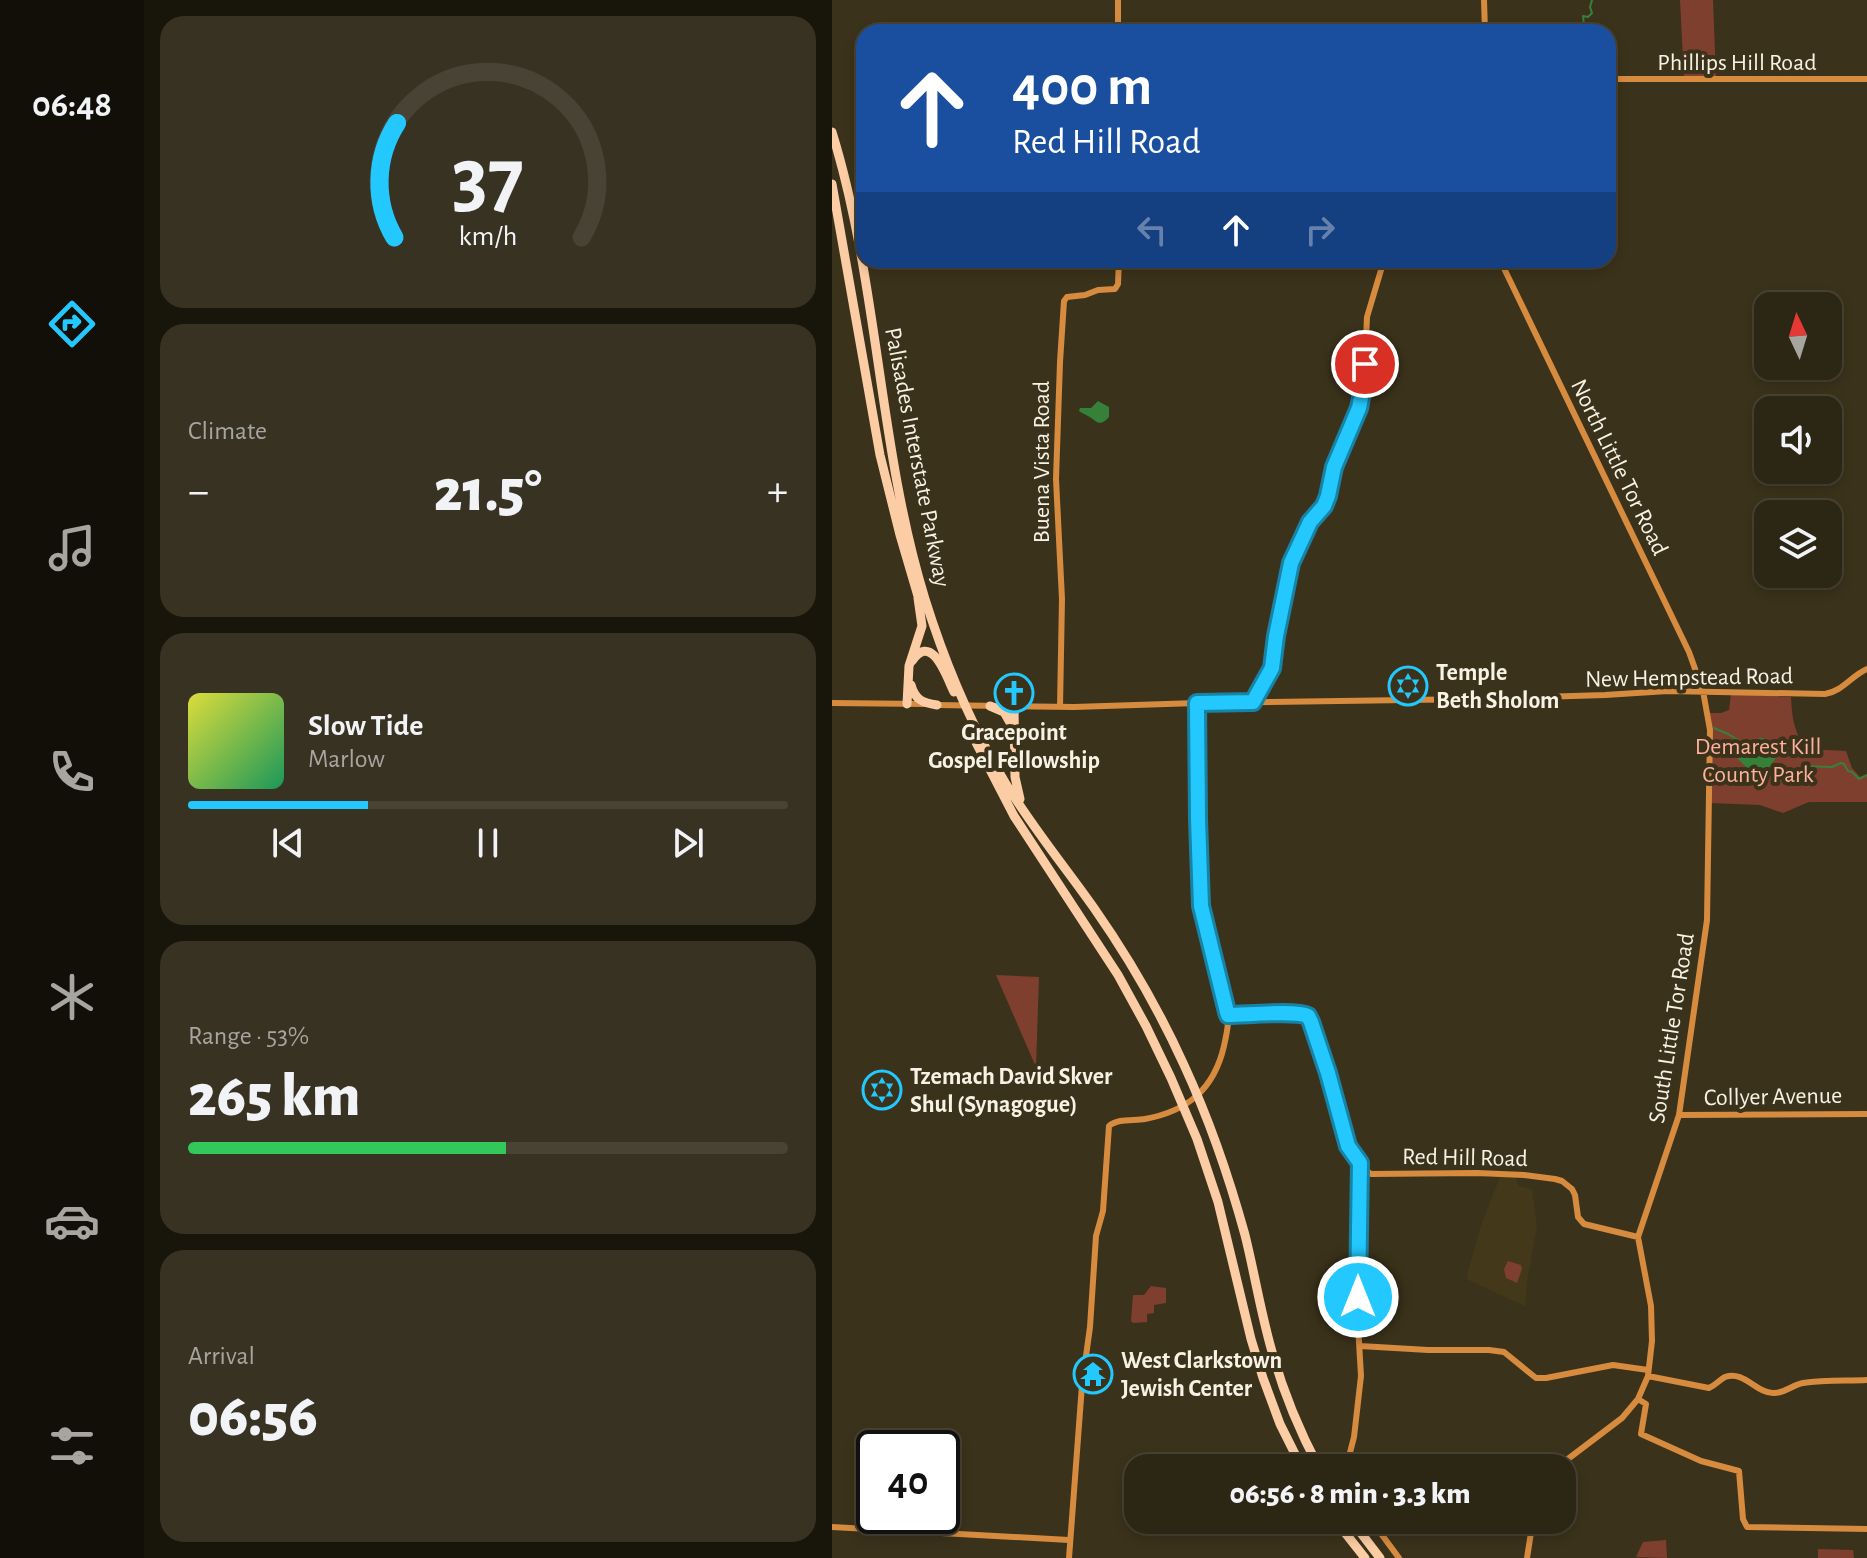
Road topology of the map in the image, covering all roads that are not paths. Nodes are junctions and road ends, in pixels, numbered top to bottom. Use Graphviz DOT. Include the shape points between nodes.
graph roads {
  1 [pos="1118,0"];
  2 [pos="1484,0"];
  3 [pos="1118,24"];
  4 [pos="1485,24"];
  5 [pos="1616,79"];
  6 [pos="1867,79"];
  7 [pos="832,132"];
  8 [pos="832,184"];
  9 [pos="856,229"];
  10 [pos="863,268"];
  11 [pos="1119,268"];
  12 [pos="1382,268"];
  13 [pos="1504,268"];
  14 [pos="914,583"];
  15 [pos="1867,669"];
  16 [pos="910,683"];
  17 [pos="1703,691"];
  18 [pos="957,696"];
  19 [pos="1253,702"];
  20 [pos="832,703"];
  21 [pos="1197,703"];
  22 [pos="908,704"];
  23 [pos="937,705"];
  24 [pos="990,706"];
  25 [pos="1013,706"];
  26 [pos="1060,707"];
  27 [pos="965,713"];
  28 [pos="1012,726"];
  29 [pos="977,731"];
  30 [pos="1037,830"];
  31 [pos="1228,1015"];
  32 [pos="1867,1114"];
  33 [pos="1679,1115"];
  34 [pos="1360,1163"];
  35 [pos="1638,1237"];
  36 [pos="1360,1346"];
  37 [pos="1648,1373"];
  38 [pos="1867,1380"];
  39 [pos="1638,1399"];
  40 [pos="1295,1454"];
  41 [pos="1312,1454"];
  42 [pos="1350,1454"];
  43 [pos="1575,1454"];
  44 [pos="832,1527"];
  45 [pos="1867,1529"];
  46 [pos="1346,1534"];
  47 [pos="1362,1534"];
  48 [pos="1381,1534"];
  49 [pos="1531,1534"];
  50 [pos="1069,1540"];
  51 [pos="1069,1558"];
  52 [pos="1365,1558"];
  53 [pos="1380,1558"];
  54 [pos="1399,1558"];
  55 [pos="1527,1558"];
  1 -- 3 [label="street"];
  2 -- 4 [label="street"];
  5 -- 6 [label="street, Phillips Hill Road"];
  7 -- 9 [label="highway, Palisades Interstate Parkway"];
  8 -- 14 [label="highway, Palisades Interstate Parkway" via="880,455"];
  10 -- 18 [label="highway, Palisades Interstate Parkway" via="910,544"];
  11 -- 26 [label="street, Buena Vista Road" via="1115,289 1064,301 1056,491"];
  12 -- 19 [label="street" via="1367,317 1359,408 1324,506 1310,522 1291,563 1272,668"];
  13 -- 17 [label="street, North Little Tor Road"];
  14 -- 18 [label="highway, Palisades Interstate Parkway"];
  14 -- 22 [label="highway" via="922,624 909,666"];
  15 -- 17 [label="street, New Hempstead Road" via="1825,694"];
  16 -- 18 [label="highway" via="914,657 929,652"];
  16 -- 22 [label="highway"];
  16 -- 23 [label="highway" via="919,700"];
  17 -- 19 [label="street, New Hempstead Road"];
  17 -- 33 [label="street, South Little Tor Road" via="1710,730 1707,920"];
  18 -- 27 [label="highway, Palisades Interstate Parkway"];
  19 -- 21 [label="street, New Hempstead Road"];
  20 -- 22 [label="street, New Hempstead Road"];
  21 -- 26 [label="street, New Hempstead Road"];
  21 -- 31 [label="street" via="1201,906"];
  22 -- 23 [label="street, New Hempstead Road"];
  23 -- 24 [label="street, New Hempstead Road"];
  24 -- 25 [label="street, New Hempstead Road"];
  24 -- 28 [label="highway" via="1004,712"];
  25 -- 26 [label="street, New Hempstead Road"];
  25 -- 28 [label="highway"];
  25 -- 30 [label="highway" via="1016,788"];
  27 -- 29 [label="highway, Palisades Interstate Parkway"];
  27 -- 40 [label="highway, Palisades Interstate Parkway" via="1009,808 1118,975 1168,1070 1218,1202 1265,1386"];
  28 -- 29 [label="highway" via="1012,753 1004,762 993,758"];
  29 -- 30 [label="highway, Palisades Interstate Parkway"];
  30 -- 41 [label="highway, Palisades Interstate Parkway" via="1132,966 1193,1084 1238,1209 1277,1370"];
  31 -- 34 [label="street" via="1308,1016 1348,1146"];
  31 -- 50 [label="street" via="1219,1066 1201,1092 1179,1108 1109,1127"];
  32 -- 33 [label="street, Collyer Avenue"];
  33 -- 35 [label="street, South Little Tor Road"];
  34 -- 35 [label="street, Red Hill Road" via="1376,1175 1477,1173 1555,1179 1572,1189 1584,1224"];
  34 -- 36 [label="street"];
  35 -- 37 [label="street, South Little Tor Road" via="1651,1306"];
  36 -- 37 [label="street" via="1504,1352 1536,1378 1613,1365"];
  36 -- 42 [label="street" via="1360,1398"];
  37 -- 38 [label="street" via="1709,1388 1729,1376 1777,1394 1802,1383"];
  37 -- 39 [label="street, South Little Tor Road"];
  39 -- 43 [label="street, South Little Tor Road"];
  39 -- 45 [label="street" via="1646,1404 1641,1434 1738,1471 1748,1528"];
  44 -- 50 [label="street"];
  46 -- 52 [label="highway"];
  47 -- 53 [label="highway"];
  48 -- 54 [label="street"];
  49 -- 55 [label="street"];
  50 -- 51 [label="street"];
}
